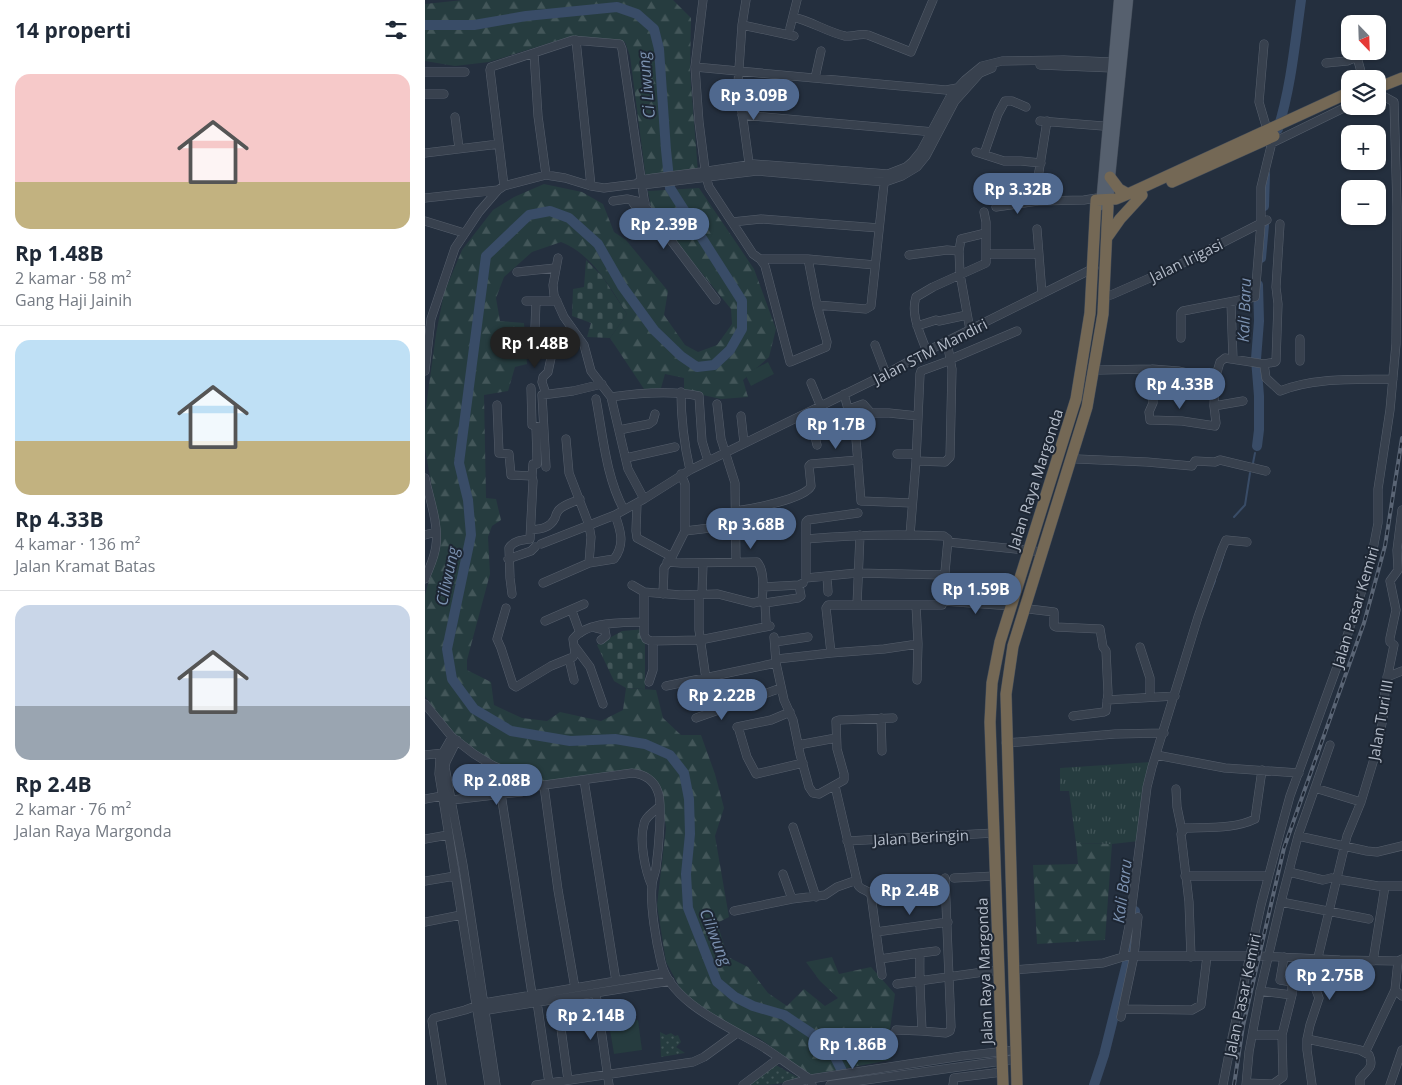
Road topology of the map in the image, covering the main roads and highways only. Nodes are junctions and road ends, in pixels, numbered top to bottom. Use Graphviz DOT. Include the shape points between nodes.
graph roads {
  1 [pos="1114,0"];
  2 [pos="1119,0"];
  3 [pos="1128,0"];
  4 [pos="1110,65"];
  5 [pos="1402,71"];
  6 [pos="1386,77"];
  7 [pos="1402,78"];
  8 [pos="1386,85"];
  9 [pos="1341,96"];
  10 [pos="1341,104"];
  11 [pos="1209,161"];
  12 [pos="1110,177"];
  13 [pos="1128,194"];
  14 [pos="1142,195"];
  15 [pos="1101,202"];
  16 [pos="1108,240"];
  17 [pos="1103,333"];
  18 [pos="1081,415"];
  19 [pos="1021,611"];
  20 [pos="994,722"];
  21 [pos="1015,970"];
  22 [pos="1007,1058"];
  23 [pos="1020,1081"];
  24 [pos="1003,1085"];
  25 [pos="1008,1085"];
  1 -- 4 [label="main road, Jalan Raya Margonda"];
  2 -- 4 [label="main road, Jalan Raya Margonda"];
  3 -- 12 [label="main road, Jalan Raya Margonda"];
  4 -- 15 [label="main road, Jalan Raya Margonda"];
  4 -- 15 [label="main road, Jalan Raya Margonda" via="1103,126"];
  5 -- 6 [label="highway"];
  7 -- 8 [label="highway"];
  9 -- 11 [label="highway"];
  10 -- 11 [label="highway"];
  11 -- 13 [label="highway"];
  11 -- 14 [label="highway"];
  12 -- 13 [label="highway" via="1119,190"];
  12 -- 15 [label="main road, Jalan Raya Margonda"];
  13 -- 15 [label="highway"];
  14 -- 15 [label="highway" via="1121,204"];
  14 -- 16 [label="highway" via="1120,219"];
  15 -- 16 [label="highway, Jalan Raya Margonda"];
  15 -- 18 [label="highway, Jalan Raya Margonda"];
  16 -- 17 [label="highway, Jalan Raya Margonda"];
  16 -- 17 [label="highway, Jalan Raya Margonda" via="1112,255 1111,295"];
  17 -- 18 [label="highway, Jalan Raya Margonda"];
  17 -- 18 [label="highway, Jalan Raya Margonda" via="1100,370"];
  18 -- 19 [label="highway, Jalan Raya Margonda"];
  18 -- 19 [label="highway, Jalan Raya Margonda" via="1031,550"];
  18 -- 19 [label="highway, Jalan Raya Margonda" via="1077,460"];
  19 -- 20 [label="highway, Jalan Raya Margonda" via="1003,656"];
  19 -- 21 [label="highway, Jalan Raya Margonda" via="1006,694"];
  20 -- 22 [label="highway, Jalan Raya Margonda"];
  20 -- 22 [label="highway, Jalan Raya Margonda" via="998,970"];
  21 -- 22 [label="highway, Jalan Raya Margonda"];
  21 -- 23 [label="highway, Jalan Raya Margonda"];
  22 -- 23 [label="highway, Jalan Raya Margonda"];
  22 -- 24 [label="highway, Jalan Raya Margonda"];
  22 -- 25 [label="highway, Jalan Raya Margonda"];
}
